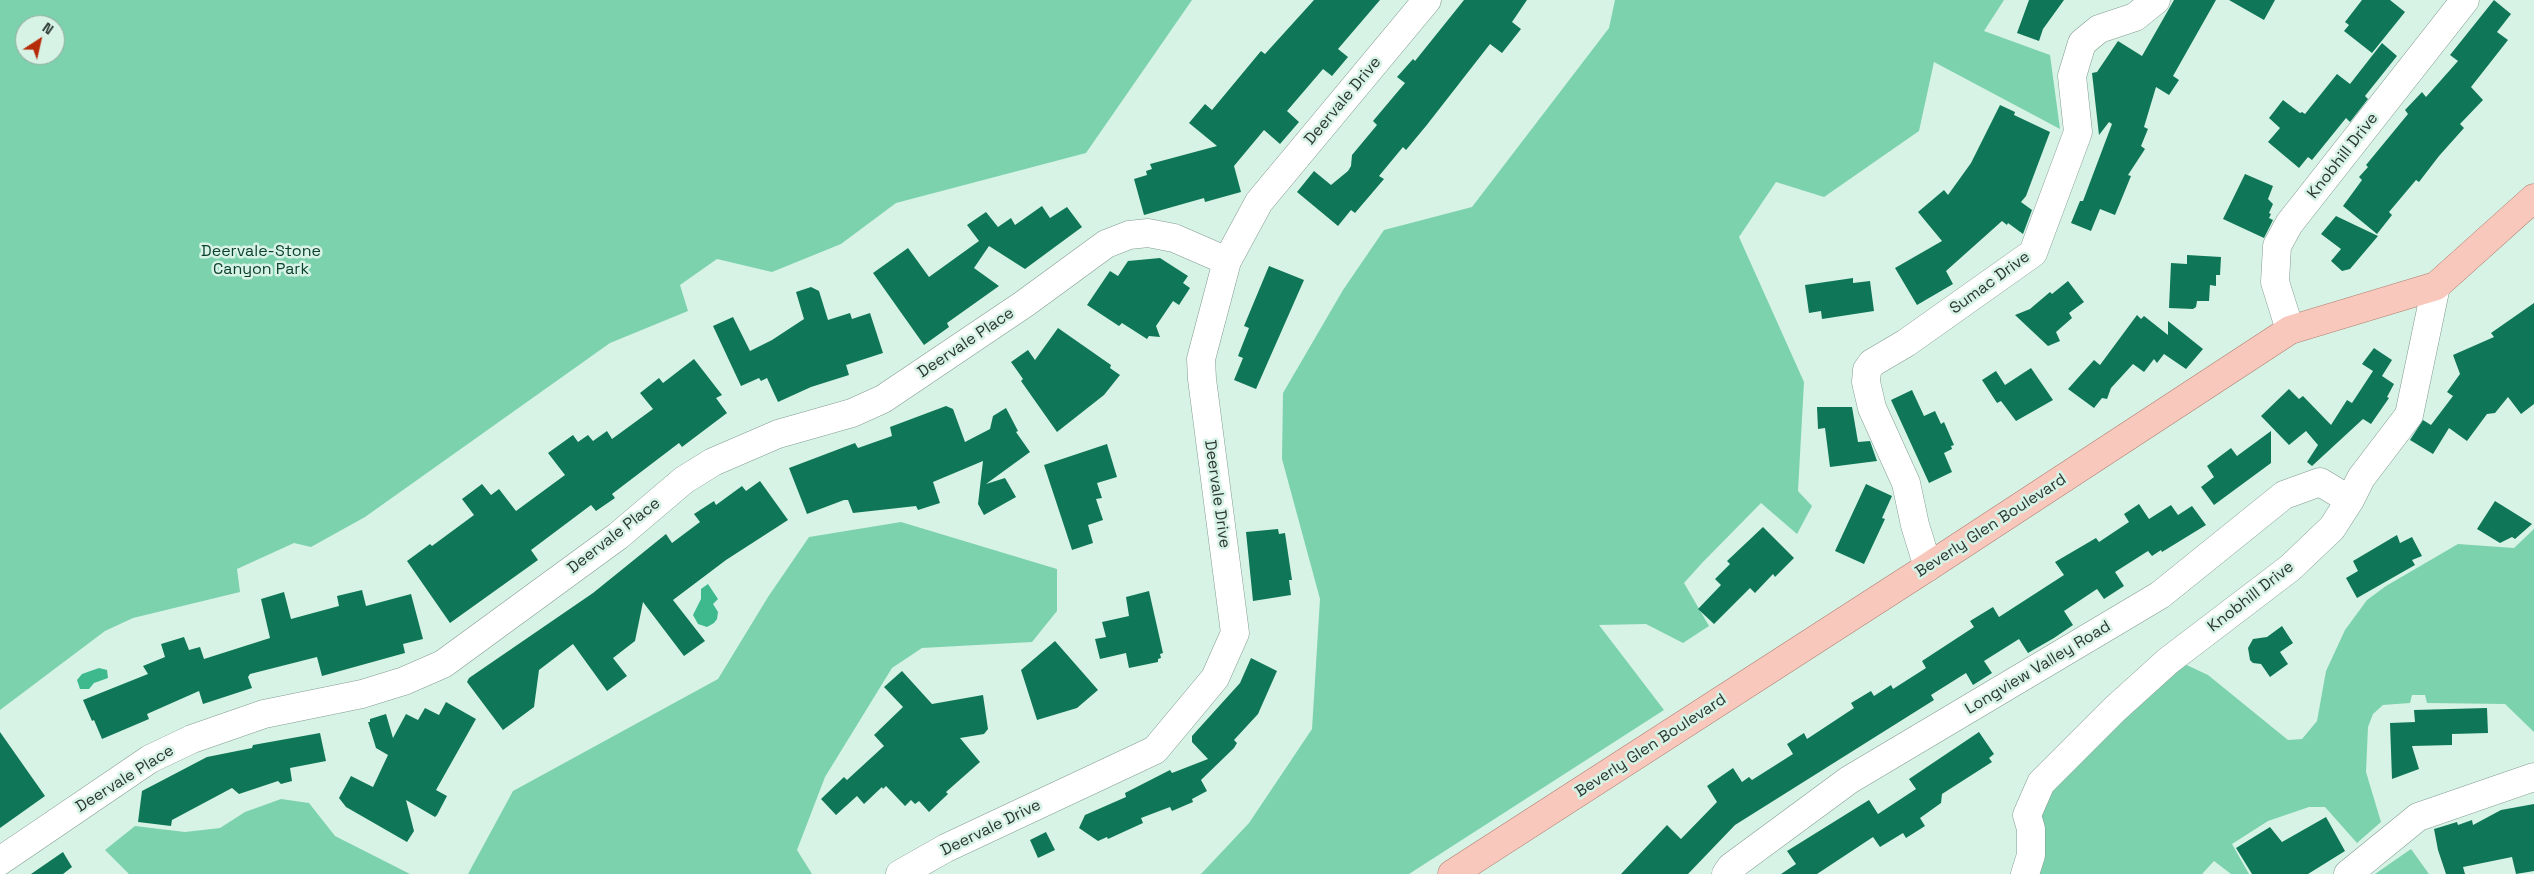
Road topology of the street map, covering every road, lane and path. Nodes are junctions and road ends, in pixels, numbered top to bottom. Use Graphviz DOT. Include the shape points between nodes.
graph roads {
  1 [pos="1427,0"];
  2 [pos="2156,0"];
  3 [pos="2464,0"];
  4 [pos="2534,198"];
  5 [pos="1227,261"];
  6 [pos="2436,286"];
  7 [pos="2290,330"];
  8 [pos="2350,500"];
  9 [pos="1928,567"];
  10 [pos="2534,777"];
  11 [pos="0,861"];
  12 [pos="900,874"];
  13 [pos="1452,874"];
  14 [pos="1726,874"];
  15 [pos="2025,874"];
  16 [pos="2348,874"];
  1 -- 5 [label="street, Deervale Drive" via="1258,202"];
  2 -- 9 [label="street, Sumac Drive" via="2135,17 2099,29 2082,43 2072,76 2078,132 2033,253 1906,343 1872,363 1867,370 1866,382 1872,408 1906,483"];
  3 -- 7 [label="street, Knobhill Drive" via="2289,224 2281,239 2275,282"];
  4 -- 6 [label="main road, Beverly Glen Boulevard"];
  5 -- 11 [label="street, Deervale Place" via="1174,238 1148,233 1129,235 1106,244 883,399 852,413 778,434 713,462 684,480 618,536 442,664 404,681 362,694 264,714 192,739 150,760"];
  5 -- 12 [label="street, Deervale Drive" via="1201,359 1235,633 1214,678 1155,750 946,848"];
  6 -- 7 [label="main road, Beverly Glen Boulevard"];
  6 -- 8 [label="street, Knobhill Drive" via="2409,415 2361,478"];
  7 -- 9 [label="main road, Beverly Glen Boulevard"];
  8 -- 14 [label="street, Longview Valley Road" via="2320,482 2284,495 2160,595 1849,780 1731,867"];
  8 -- 15 [label="street, Knobhill Drive" via="2332,528 2290,568 2168,661 2041,783 2027,815 2031,829 2031,855"];
  9 -- 13 [label="main road, Beverly Glen Boulevard"];
  10 -- 16 [label="street" via="2418,817"];
}
